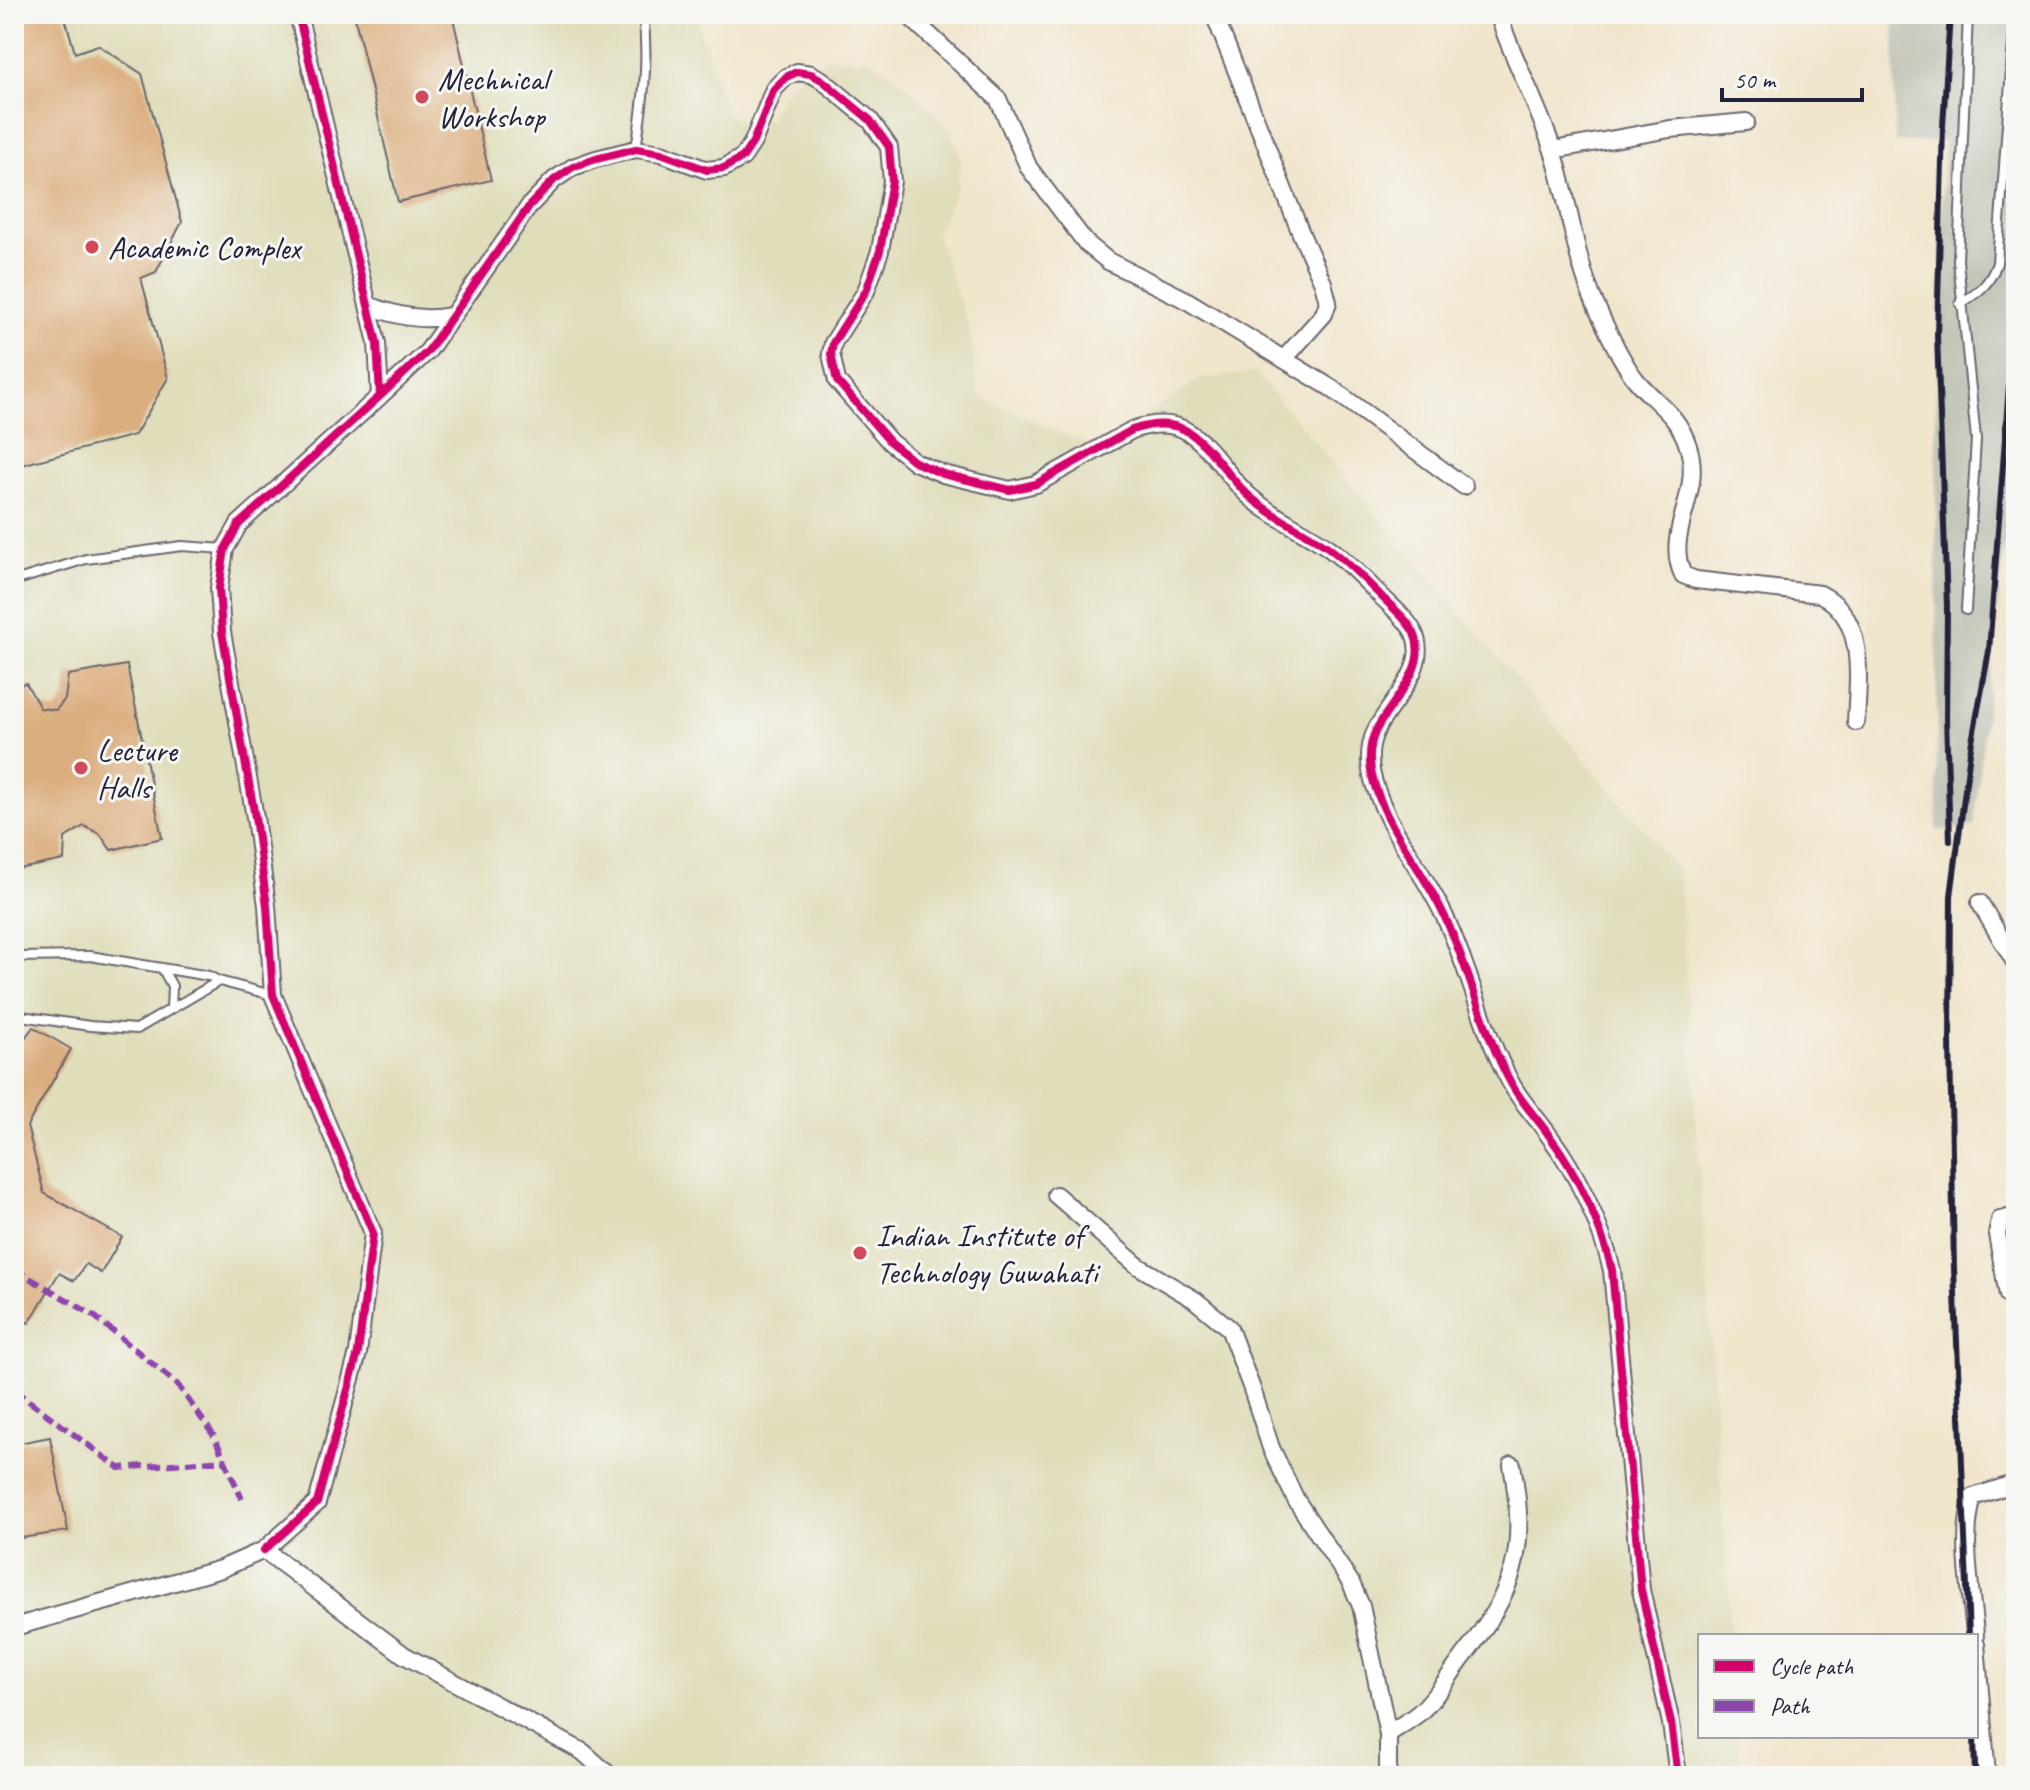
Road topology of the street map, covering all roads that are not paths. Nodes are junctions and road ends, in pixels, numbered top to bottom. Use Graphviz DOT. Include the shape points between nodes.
graph roads {
  1 [pos="298,14"];
  2 [pos="643,14"];
  3 [pos="907,14"];
  4 [pos="1214,14"];
  5 [pos="1498,14"];
  6 [pos="1968,14"];
  7 [pos="2015,14"];
  8 [pos="1746,122"];
  9 [pos="636,149"];
  10 [pos="1553,150"];
  11 [pos="1960,304"];
  12 [pos="368,305"];
  13 [pos="450,316"];
  14 [pos="1284,359"];
  15 [pos="380,396"];
  16 [pos="1464,486"];
  17 [pos="225,549"];
  18 [pos="14,581"];
  19 [pos="1966,610"];
  20 [pos="1856,722"];
  21 [pos="1980,903"];
  22 [pos="14,957"];
  23 [pos="2016,964"];
  24 [pos="162,968"];
  25 [pos="219,981"];
  26 [pos="273,995"];
  27 [pos="171,1009"];
  28 [pos="14,1015"];
  29 [pos="1056,1195"];
  30 [pos="2016,1216"];
  31 [pos="2016,1301"];
  32 [pos="1512,1465"];
  33 [pos="2016,1483"];
  34 [pos="264,1550"];
  35 [pos="14,1627"];
  36 [pos="1975,1634"];
  37 [pos="1978,1668"];
  38 [pos="1388,1734"];
  39 [pos="610,1776"];
  40 [pos="1388,1776"];
  41 [pos="1678,1776"];
  42 [pos="1987,1776"];
  1 -- 12 [label="street"];
  2 -- 9 [label="lane" via="646,81"];
  3 -- 14 [label="street" via="998,99 1029,168 1086,243 1108,261"];
  4 -- 14 [label="street" via="1328,302 1324,314"];
  5 -- 10 [label="street"];
  6 -- 11 [label="lane"];
  7 -- 11 [label="lane" via="1997,263 1983,289"];
  8 -- 10 [label="street"];
  9 -- 13 [label="street" via="573,167 541,191"];
  9 -- 41 [label="street" via="707,170 724,168 743,157 774,89 786,77 797,72 822,80 870,120 889,147 892,162 887,217 873,275 831,354 837,381 890,442 915,462 943,474 1010,490 1036,484 1132,430 1149,424 1178,427 1190,432 1268,512 1344,560 1409,625 1417,659 1376,730 1369,764 1374,786 1454,937 1498,1057 1567,1164 1604,1241 1612,1270 1641,1590"];
  10 -- 20 [label="street" via="1577,260 1596,306 1634,378 1668,409 1689,447 1692,491 1676,543 1683,575 1809,592 1835,602 1859,652"];
  11 -- 19 [label="lane" via="1976,439"];
  12 -- 13 [label="street" via="420,319"];
  12 -- 15 [label="street"];
  13 -- 15 [label="street" via="428,351"];
  14 -- 16 [label="street"];
  15 -- 17 [label="street" via="259,503"];
  17 -- 18 [label="lane" via="182,546 86,559"];
  17 -- 26 [label="street" via="219,588 222,632 253,805"];
  21 -- 23 [label="street"];
  22 -- 24 [label="lane" via="90,956"];
  24 -- 25 [label="lane"];
  24 -- 27 [label="lane" via="172,986"];
  25 -- 26 [label="lane"];
  25 -- 27 [label="lane"];
  26 -- 34 [label="street" via="373,1233 358,1353 317,1503"];
  27 -- 28 [label="lane" via="137,1029"];
  29 -- 38 [label="street" via="1138,1266 1229,1328 1277,1461 1361,1606"];
  30 -- 31 [label="street" via="2000,1220 1997,1234 2008,1295"];
  32 -- 38 [label="street" via="1519,1505 1511,1583 1492,1619 1420,1712"];
  33 -- 36 [label="street" via="1973,1497 1969,1509"];
  34 -- 35 [label="street" via="221,1569"];
  34 -- 39 [label="street" via="404,1655 583,1752"];
  37 -- 42 [label="street"];
  38 -- 40 [label="street"];
}
